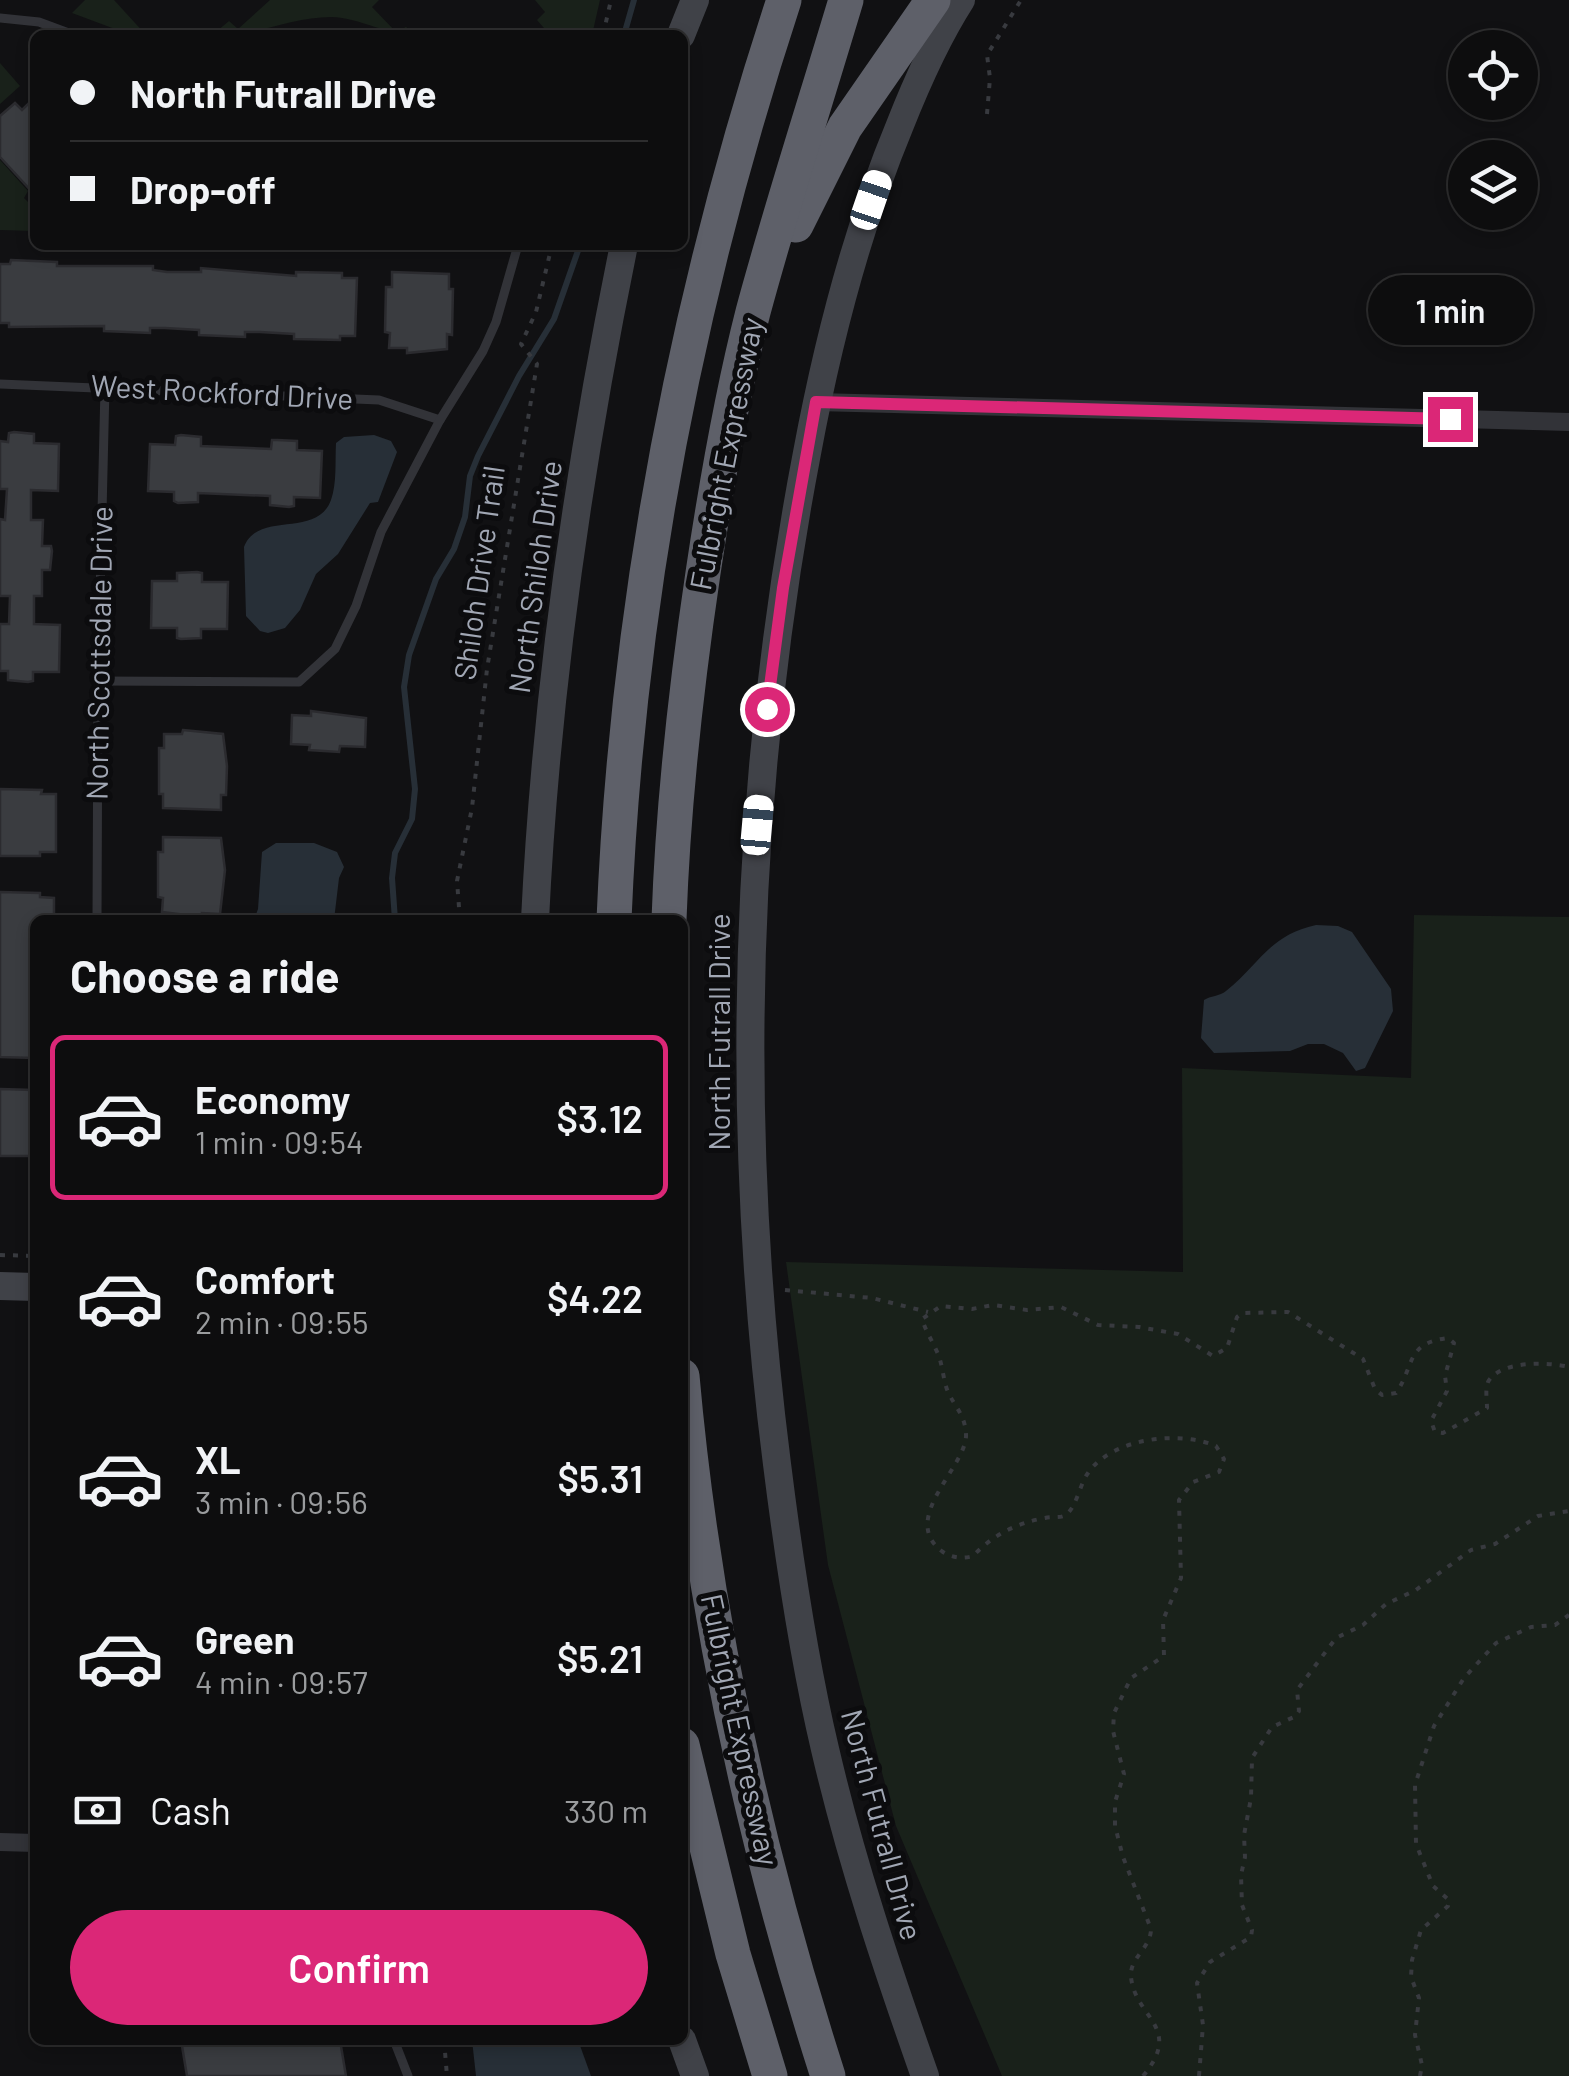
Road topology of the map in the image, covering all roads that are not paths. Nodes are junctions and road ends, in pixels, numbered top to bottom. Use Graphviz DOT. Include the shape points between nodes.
graph roads {
  1 [pos="696,0"];
  2 [pos="784,0"];
  3 [pos="846,0"];
  4 [pos="933,0"];
  5 [pos="961,0"];
  6 [pos="0,18"];
  7 [pos="61,30"];
  8 [pos="684,30"];
  9 [pos="517,250"];
  10 [pos="623,250"];
  11 [pos="754,311"];
  12 [pos="0,384"];
  13 [pos="106,387"];
  14 [pos="816,402"];
  15 [pos="440,420"];
  16 [pos="1569,422"];
  17 [pos="98,680"];
  18 [pos="97,915"];
  19 [pos="535,915"];
  20 [pos="614,915"];
  21 [pos="669,915"];
  22 [pos="0,1286"];
  23 [pos="30,1287"];
  24 [pos="688,1427"];
  25 [pos="688,1769"];
  26 [pos="0,1842"];
  27 [pos="30,1843"];
  28 [pos="396,2045"];
  29 [pos="684,2045"];
  30 [pos="408,2076"];
  31 [pos="695,2076"];
  32 [pos="770,2076"];
  33 [pos="828,2076"];
  34 [pos="925,2076"];
  1 -- 8 [label="main road"];
  2 -- 20 [label="highway, Fulbright Expressway" via="723,200 656,506 624,754"];
  3 -- 11 [label="highway, Fulbright Expressway"];
  4 -- 11 [label="highway" via="845,127"];
  5 -- 14 [label="main road, North Futrall Drive" via="884,164 835,316"];
  6 -- 7 [label="lane"];
  9 -- 15 [label="lane" via="483,351"];
  10 -- 19 [label="main road, North Shiloh Drive" via="561,605"];
  11 -- 21 [label="highway, Fulbright Expressway" via="713,506 691,657"];
  12 -- 13 [label="lane, West Rockford Drive"];
  13 -- 15 [label="lane, West Rockford Drive" via="378,400"];
  13 -- 17 [label="lane, North Scottsdale Drive"];
  14 -- 16 [label="street"];
  14 -- 34 [label="main road, North Futrall Drive" via="780,604 757,825 749,1070 758,1286 788,1550 824,1744 865,1900"];
  15 -- 17 [label="lane" via="381,532 335,649 299,682"];
  17 -- 18 [label="lane, North Scottsdale Drive"];
  22 -- 23 [label="main road"];
  24 -- 33 [label="highway, Fulbright Expressway" via="734,1725 762,1850"];
  25 -- 32 [label="highway, Fulbright Expressway"];
  26 -- 27 [label="street"];
  28 -- 30 [label="lane"];
  29 -- 31 [label="main road"];
}
